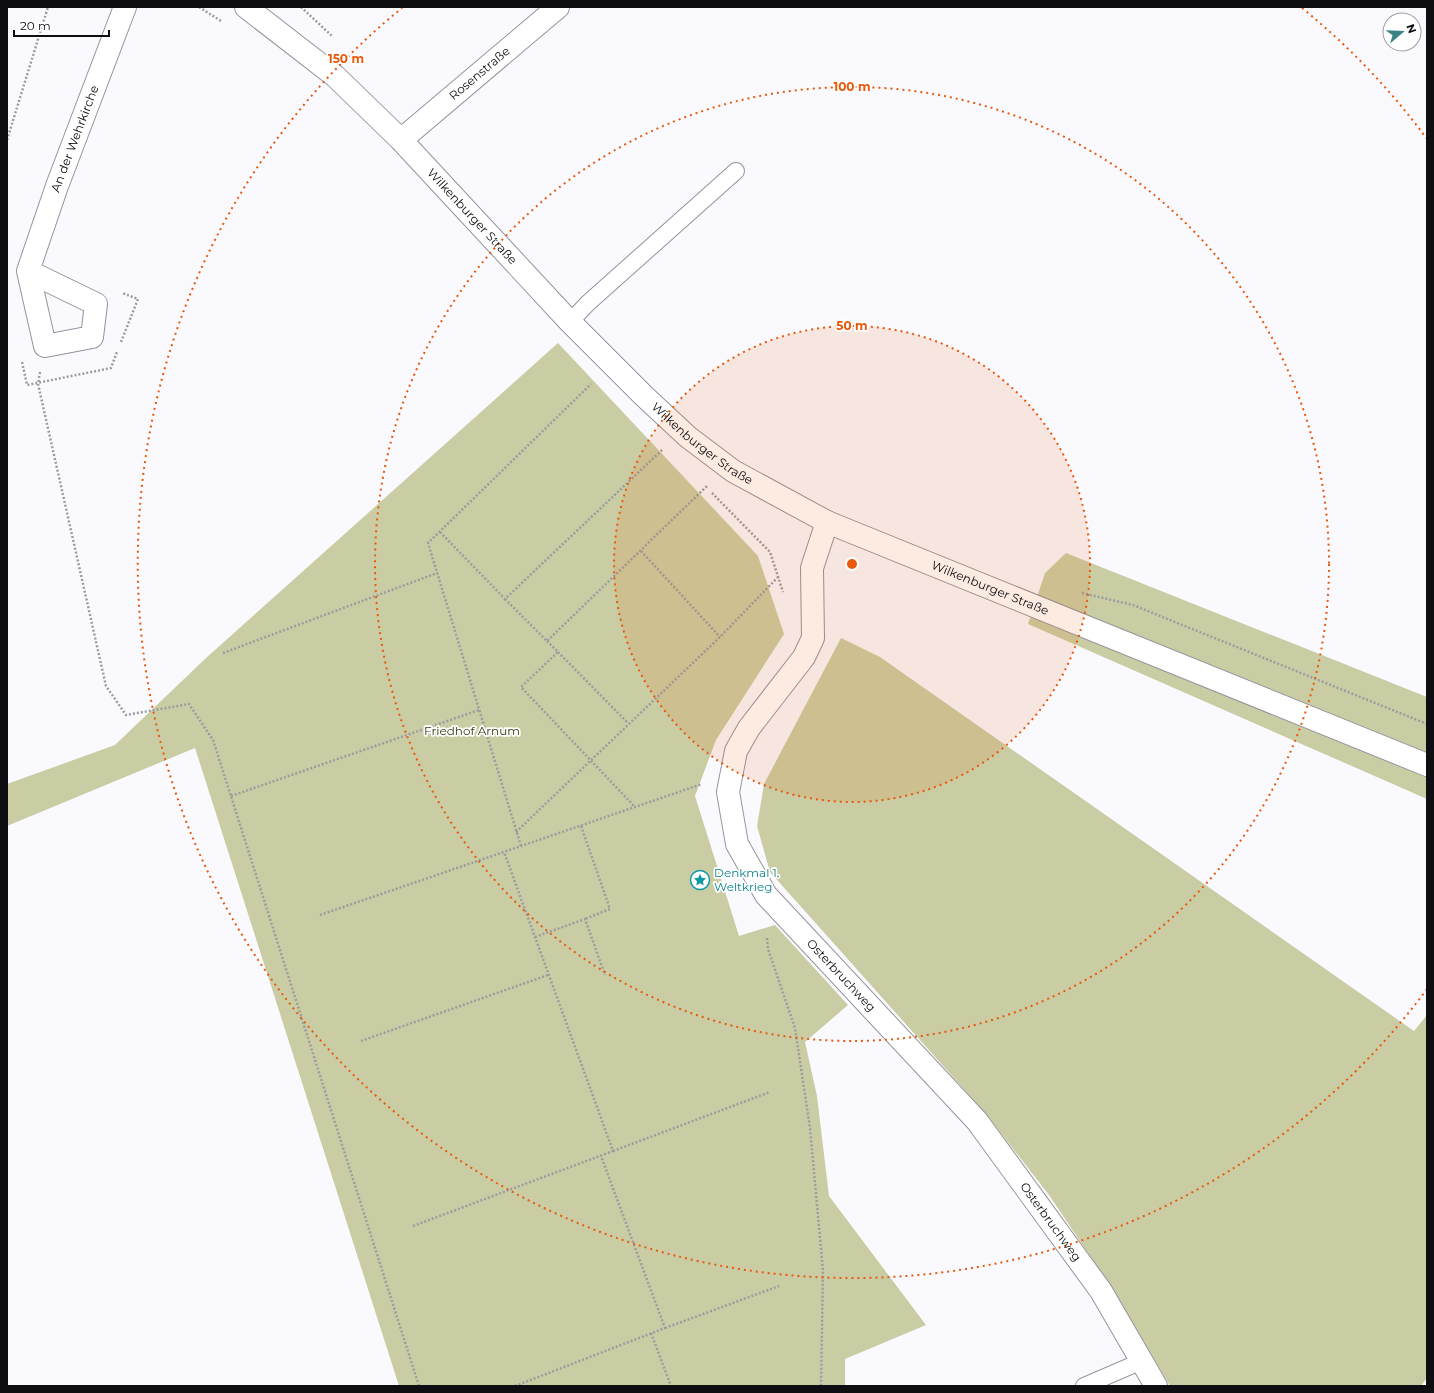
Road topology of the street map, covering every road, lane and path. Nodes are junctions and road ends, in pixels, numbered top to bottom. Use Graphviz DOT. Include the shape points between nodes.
graph roads {
  1 [pos="48,7"];
  2 [pos="125,7"];
  3 [pos="246,7"];
  4 [pos="558,7"];
  5 [pos="7,140"];
  6 [pos="401,140"];
  7 [pos="736,171"];
  8 [pos="28,271"];
  9 [pos="117,291"];
  10 [pos="570,322"];
  11 [pos="45,346"];
  12 [pos="592,383"];
  13 [pos="38,384"];
  14 [pos="666,445"];
  15 [pos="702,481"];
  16 [pos="707,486"];
  17 [pos="828,522"];
  18 [pos="440,532"];
  19 [pos="641,551"];
  20 [pos="437,573"];
  21 [pos="779,576"];
  22 [pos="1080,593"];
  23 [pos="784,598"];
  24 [pos="505,599"];
  25 [pos="720,637"];
  26 [pos="547,641"];
  27 [pos="558,652"];
  28 [pos="223,653"];
  29 [pos="479,710"];
  30 [pos="628,723"];
  31 [pos="1427,724"];
  32 [pos="590,760"];
  33 [pos="1427,765"];
  34 [pos="706,783"];
  35 [pos="231,796"];
  36 [pos="635,807"];
  37 [pos="581,826"];
  38 [pos="516,832"];
  39 [pos="521,846"];
  40 [pos="504,852"];
  41 [pos="766,895"];
  42 [pos="320,915"];
  43 [pos="585,919"];
  44 [pos="535,937"];
  45 [pos="548,975"];
  46 [pos="605,975"];
  47 [pos="361,1041"];
  48 [pos="770,1092"];
  49 [pos="613,1151"];
  50 [pos="601,1156"];
  51 [pos="413,1226"];
  52 [pos="779,1286"];
  53 [pos="665,1328"];
  54 [pos="651,1333"];
  55 [pos="1142,1361"];
  56 [pos="419,1386"];
  57 [pos="515,1386"];
  58 [pos="671,1386"];
  59 [pos="821,1386"];
  60 [pos="1084,1386"];
  61 [pos="1156,1386"];
  1 -- 5 [label="path"];
  2 -- 8 [label="street, An der Wehrkirche" via="57,186"];
  3 -- 6 [label="street, Wilkenburger Straße" via="335,76"];
  4 -- 6 [label="street, Rosenstraße"];
  6 -- 10 [label="street, Wilkenburger Straße"];
  7 -- 10 [label="lane"];
  8 -- 11 [label="street"];
  8 -- 11 [label="street" via="96,304 92,337"];
  9 -- 13 [label="path" via="138,299 111,368"];
  10 -- 17 [label="street, Wilkenburger Straße" via="688,437 732,471"];
  11 -- 13 [label="path"];
  12 -- 18 [label="path"];
  13 -- 35 [label="path" via="106,686 126,715 188,704 213,740"];
  14 -- 24 [label="path"];
  15 -- 16 [label="path"];
  16 -- 19 [label="path"];
  16 -- 21 [label="path" via="770,552"];
  17 -- 33 [label="street, Wilkenburger Straße"];
  17 -- 41 [label="street, Osterbruchweg" via="812,568 812,638 804,657 749,728 736,751 728,792 737,844"];
  18 -- 20 [label="path" via="428,543"];
  18 -- 24 [label="path"];
  19 -- 25 [label="path"];
  19 -- 26 [label="path"];
  20 -- 28 [label="path"];
  20 -- 29 [label="path"];
  21 -- 23 [label="path"];
  21 -- 25 [label="path"];
  22 -- 31 [label="path" via="1133,606"];
  24 -- 26 [label="path"];
  25 -- 30 [label="path"];
  26 -- 27 [label="path"];
  27 -- 30 [label="path"];
  27 -- 32 [label="path" via="521,687"];
  29 -- 35 [label="path"];
  29 -- 38 [label="path"];
  30 -- 32 [label="path"];
  32 -- 36 [label="path"];
  32 -- 38 [label="path"];
  34 -- 36 [label="path"];
  35 -- 56 [label="path"];
  36 -- 37 [label="path"];
  37 -- 39 [label="path"];
  37 -- 43 [label="path" via="610,909"];
  38 -- 39 [label="path"];
  39 -- 40 [label="path"];
  40 -- 42 [label="path"];
  40 -- 44 [label="path"];
  41 -- 55 [label="street, Osterbruchweg" via="977,1121 1101,1291"];
  41 -- 59 [label="path" via="768,949 795,1028 810,1128 824,1271"];
  43 -- 44 [label="path"];
  43 -- 46 [label="path"];
  44 -- 45 [label="path"];
  45 -- 47 [label="path"];
  45 -- 49 [label="path"];
  48 -- 49 [label="path"];
  49 -- 50 [label="path"];
  50 -- 51 [label="path"];
  50 -- 53 [label="path"];
  52 -- 53 [label="path"];
  53 -- 54 [label="path"];
  54 -- 57 [label="path"];
  54 -- 58 [label="path"];
  55 -- 60 [label="lane"];
  55 -- 61 [label="street, Osterbruchweg"];
}
